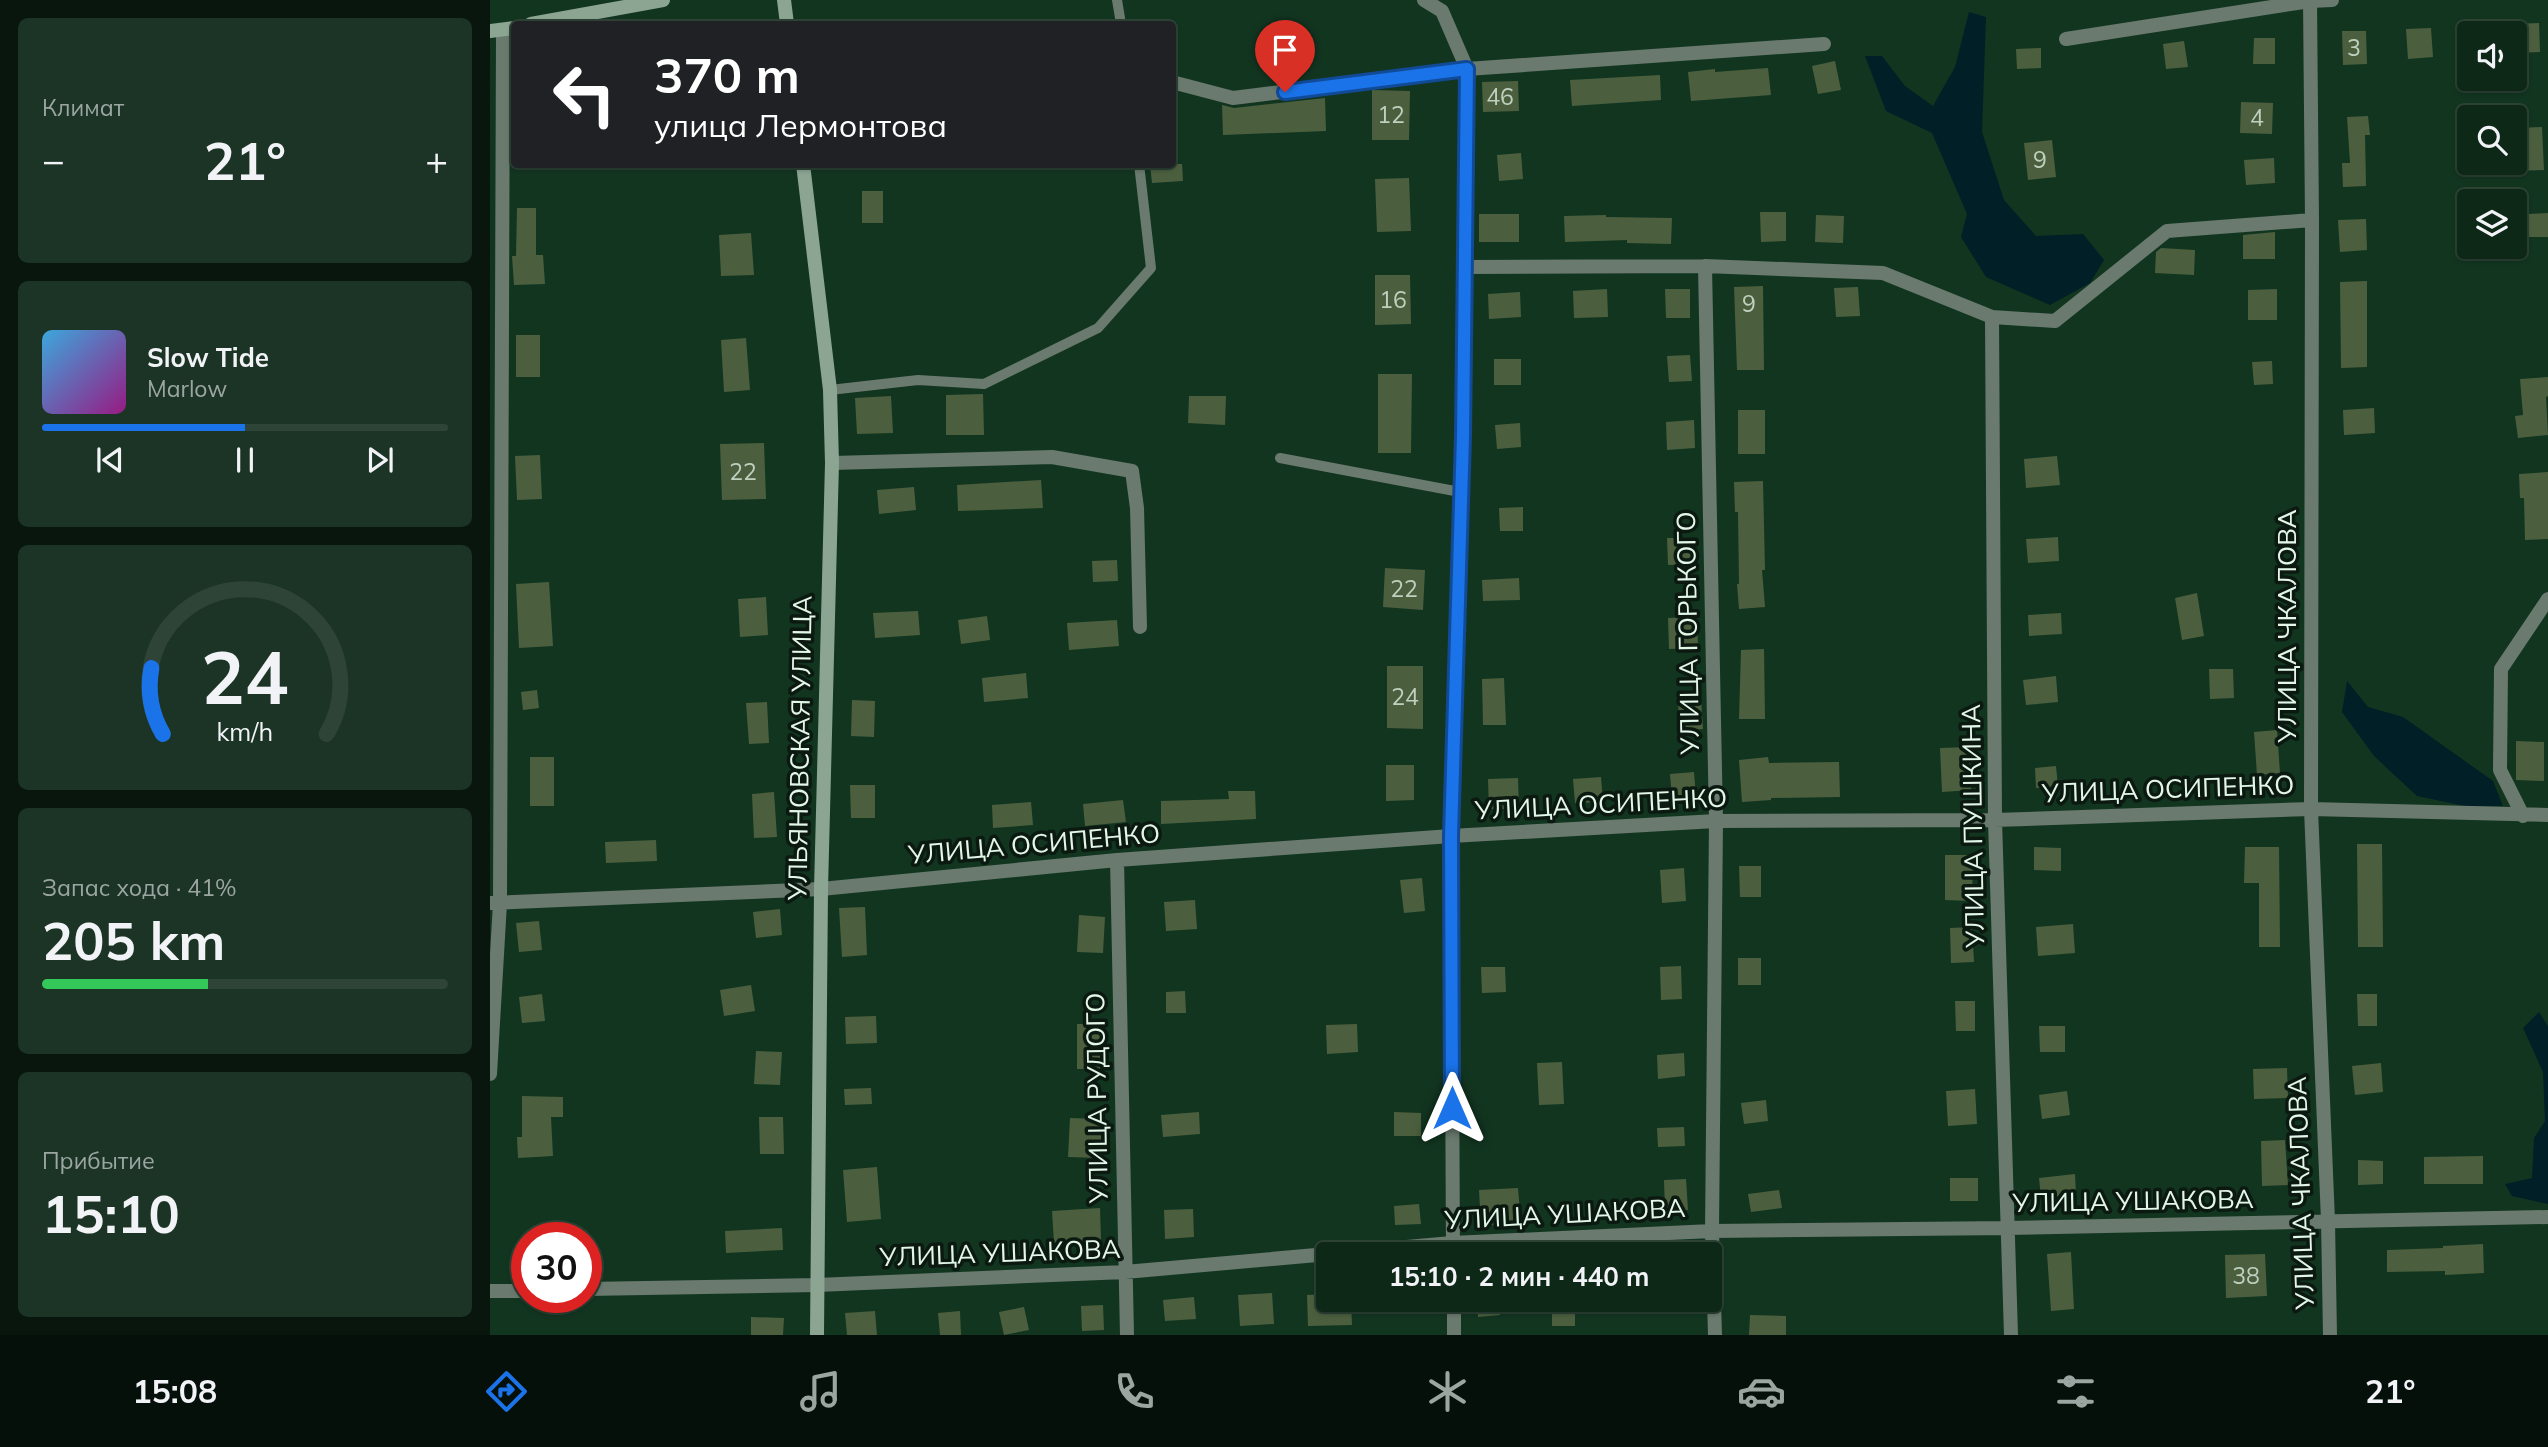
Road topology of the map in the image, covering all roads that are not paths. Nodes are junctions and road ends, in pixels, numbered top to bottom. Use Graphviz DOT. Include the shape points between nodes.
graph roads {
  1 [pos="663,0"];
  2 [pos="784,0"];
  3 [pos="1117,0"];
  4 [pos="1424,0"];
  5 [pos="2332,0"];
  6 [pos="2310,1"];
  7 [pos="548,21"];
  8 [pos="787,21"];
  9 [pos="1120,21"];
  10 [pos="503,29"];
  11 [pos="2066,39"];
  12 [pos="1824,44"];
  13 [pos="1467,69"];
  14 [pos="1176,83"];
  15 [pos="803,168"];
  16 [pos="1139,168"];
  17 [pos="2312,220"];
  18 [pos="1705,266"];
  19 [pos="1466,267"];
  20 [pos="1992,317"];
  21 [pos="830,390"];
  22 [pos="1280,458"];
  23 [pos="832,463"];
  24 [pos="1460,492"];
  25 [pos="2548,598"];
  26 [pos="1140,626"];
  27 [pos="2311,808"];
  28 [pos="2548,815"];
  29 [pos="2523,816"];
  30 [pos="1995,820"];
  31 [pos="1716,821"];
  32 [pos="1451,836"];
  33 [pos="1118,860"];
  34 [pos="821,889"];
  35 [pos="495,903"];
  36 [pos="490,1074"];
  37 [pos="2548,1217"];
  38 [pos="2328,1222"];
  39 [pos="2008,1228"];
  40 [pos="1712,1231"];
  41 [pos="1452,1242"];
  42 [pos="1553,1242"];
  43 [pos="1316,1259"];
  44 [pos="1125,1272"];
  45 [pos="817,1284"];
  46 [pos="602,1289"];
  47 [pos="490,1291"];
  48 [pos="511,1291"];
  49 [pos="1454,1312"];
  50 [pos="817,1335"];
  51 [pos="1128,1335"];
  52 [pos="1454,1335"];
  53 [pos="1715,1335"];
  54 [pos="2011,1335"];
  55 [pos="2330,1335"];
  1 -- 7 [label="street"];
  2 -- 8 [label="street"];
  3 -- 9 [label="lane"];
  4 -- 13 [label="street" via="1442,11"];
  5 -- 6 [label="street"];
  6 -- 11 [label="street"];
  6 -- 17 [label="street, УЛИЦА ЧКАЛОВА"];
  10 -- 35 [label="street"];
  12 -- 13 [label="street"];
  13 -- 14 [label="street" via="1233,98"];
  13 -- 19 [label="street"];
  15 -- 21 [label="street, УЛЬЯНОВСКАЯ УЛИЦА"];
  16 -- 21 [label="lane" via="1151,268 1098,328 984,384 918,380"];
  17 -- 20 [label="street" via="2167,231 2056,321"];
  17 -- 27 [label="street, УЛИЦА ЧКАЛОВА"];
  18 -- 19 [label="street"];
  18 -- 20 [label="street" via="1884,273"];
  18 -- 31 [label="street, УЛИЦА ГОРЬКОГО"];
  19 -- 24 [label="street"];
  20 -- 30 [label="street, УЛИЦА ПУШКИНА"];
  21 -- 23 [label="street, УЛЬЯНОВСКАЯ УЛИЦА"];
  22 -- 24 [label="lane"];
  23 -- 26 [label="street" via="1052,457 1132,471"];
  23 -- 34 [label="street, УЛЬЯНОВСКАЯ УЛИЦА"];
  24 -- 32 [label="street"];
  25 -- 29 [label="street" via="2501,669 2500,770"];
  27 -- 29 [label="street, УЛИЦА ОСИПЕНКО"];
  27 -- 30 [label="street, УЛИЦА ОСИПЕНКО"];
  27 -- 38 [label="street, УЛИЦА ЧКАЛОВА"];
  28 -- 29 [label="street, УЛИЦА ОСИПЕНКО"];
  30 -- 31 [label="street, УЛИЦА ОСИПЕНКО"];
  30 -- 39 [label="street, УЛИЦА ПУШКИНА"];
  31 -- 32 [label="street, УЛИЦА ОСИПЕНКО"];
  31 -- 40 [label="street, УЛИЦА ГОРЬКОГО"];
  32 -- 33 [label="street, УЛИЦА ОСИПЕНКО"];
  32 -- 41 [label="street"];
  33 -- 34 [label="street, УЛИЦА ОСИПЕНКО"];
  33 -- 44 [label="street, УЛИЦА РУДОГО"];
  34 -- 35 [label="street, УЛИЦА ОСИПЕНКО"];
  34 -- 45 [label="street, УЛЬЯНОВСКАЯ УЛИЦА"];
  35 -- 36 [label="street"];
  37 -- 38 [label="street, УЛИЦА УШАКОВА"];
  38 -- 39 [label="street, УЛИЦА УШАКОВА"];
  38 -- 55 [label="street, УЛИЦА ЧКАЛОВА"];
  39 -- 40 [label="street, УЛИЦА УШАКОВА"];
  39 -- 54 [label="street, УЛИЦА ПУШКИНА"];
  40 -- 42 [label="street, УЛИЦА УШАКОВА"];
  40 -- 53 [label="street, УЛИЦА ГОРЬКОГО"];
  43 -- 44 [label="street, УЛИЦА УШАКОВА"];
  44 -- 45 [label="street, УЛИЦА УШАКОВА"];
  44 -- 51 [label="street, УЛИЦА РУДОГО"];
  45 -- 46 [label="street, УЛИЦА УШАКОВА"];
  45 -- 50 [label="street, УЛЬЯНОВСКАЯ УЛИЦА"];
  47 -- 48 [label="street"];
  49 -- 52 [label="street"];
}
